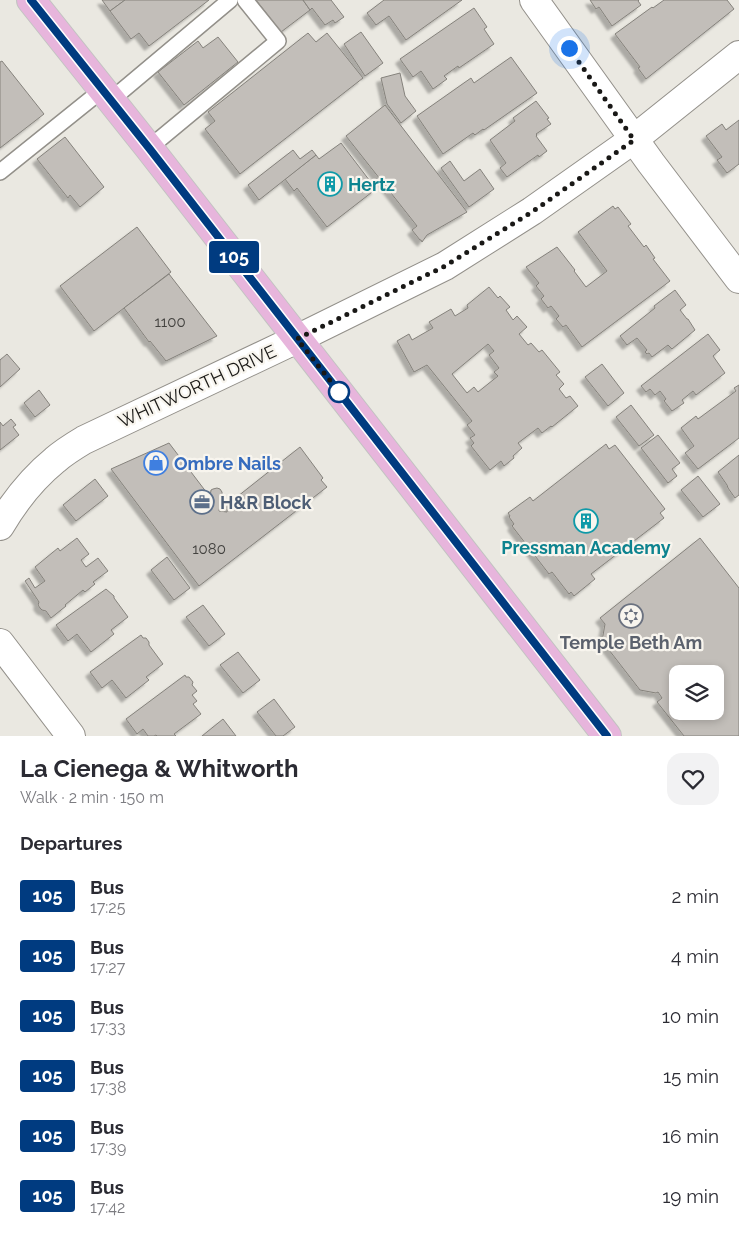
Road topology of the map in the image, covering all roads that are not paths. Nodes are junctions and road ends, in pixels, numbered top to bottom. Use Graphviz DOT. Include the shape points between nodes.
graph roads {
  1 [pos="31,0"];
  2 [pos="230,0"];
  3 [pos="245,0"];
  4 [pos="534,0"];
  5 [pos="739,55"];
  6 [pos="106,95"];
  7 [pos="634,140"];
  8 [pos="149,148"];
  9 [pos="0,172"];
  10 [pos="739,280"];
  11 [pos="297,339"];
  12 [pos="0,526"];
  13 [pos="0,644"];
  14 [pos="71,736"];
  15 [pos="607,736"];
  1 -- 6 [label="main road"];
  2 -- 6 [label="lane"];
  3 -- 8 [label="lane" via="278,41"];
  4 -- 7 [label="street"];
  5 -- 7 [label="street, WHITWORTH DRIVE"];
  6 -- 8 [label="main road"];
  6 -- 9 [label="lane"];
  7 -- 10 [label="street"];
  7 -- 11 [label="street, WHITWORTH DRIVE" via="532,212 445,266"];
  8 -- 11 [label="main road"];
  11 -- 12 [label="street, WHITWORTH DRIVE" via="84,440 54,460 32,482"];
  11 -- 15 [label="main road"];
  13 -- 14 [label="street"];
}
